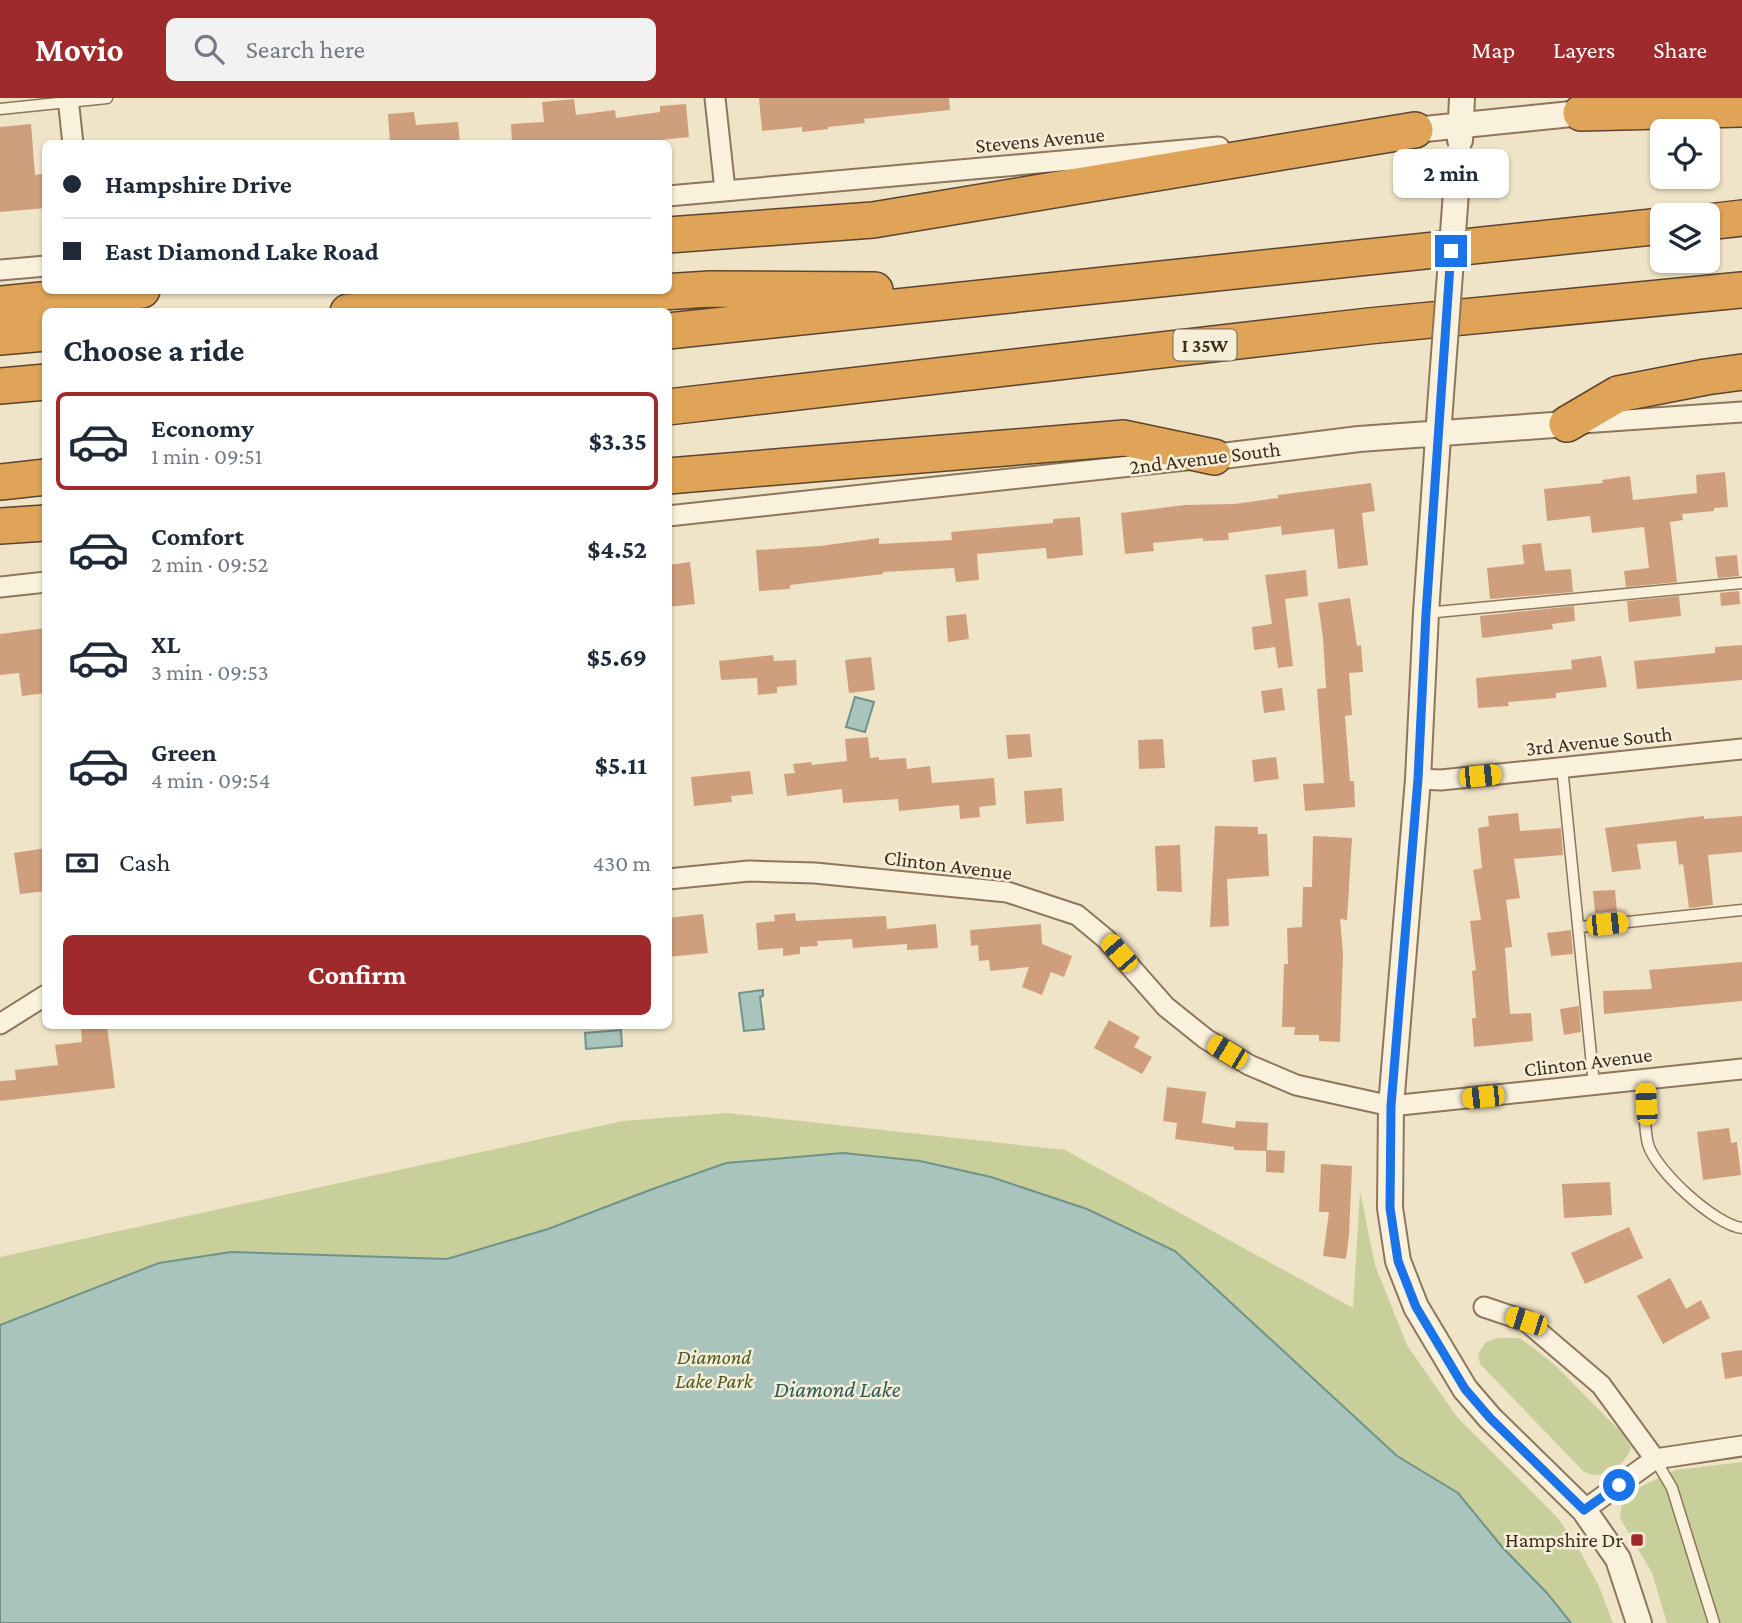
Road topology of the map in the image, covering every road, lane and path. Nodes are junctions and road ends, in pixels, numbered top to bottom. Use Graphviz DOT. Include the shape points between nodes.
graph roads {
  1 [pos="107,98"];
  2 [pos="715,98"];
  3 [pos="1462,98"];
  4 [pos="1729,98"];
  5 [pos="68,100"];
  6 [pos="0,109"];
  7 [pos="1742,109"];
  8 [pos="1581,113"];
  9 [pos="1461,125"];
  10 [pos="1415,130"];
  11 [pos="73,140"];
  12 [pos="725,190"];
  13 [pos="672,196"];
  14 [pos="1742,218"];
  15 [pos="1720,221"];
  16 [pos="1650,227"];
  17 [pos="672,235"];
  18 [pos="42,265"];
  19 [pos="0,270"];
  20 [pos="1047,290"];
  21 [pos="1742,290"];
  22 [pos="672,291"];
  23 [pos="101,294"];
  24 [pos="631,294"];
  25 [pos="0,304"];
  26 [pos="411,308"];
  27 [pos="672,331"];
  28 [pos="42,334"];
  29 [pos="0,337"];
  30 [pos="1742,373"];
  31 [pos="42,383"];
  32 [pos="0,386"];
  33 [pos="672,407"];
  34 [pos="1742,412"];
  35 [pos="1567,424"];
  36 [pos="1438,433"];
  37 [pos="1214,457"];
  38 [pos="672,476"];
  39 [pos="42,477"];
  40 [pos="0,482"];
  41 [pos="672,516"];
  42 [pos="42,523"];
  43 [pos="0,526"];
  44 [pos="42,582"];
  45 [pos="1742,583"];
  46 [pos="0,587"];
  47 [pos="1426,614"];
  48 [pos="1742,749"];
  49 [pos="1562,768"];
  50 [pos="1418,779"];
  51 [pos="672,880"];
  52 [pos="1742,910"];
  53 [pos="1580,927"];
  54 [pos="42,998"];
  55 [pos="0,1024"];
  56 [pos="1742,1069"];
  57 [pos="1644,1078"];
  58 [pos="1594,1086"];
  59 [pos="1391,1106"];
  60 [pos="1742,1228"];
  61 [pos="1484,1307"];
  62 [pos="1742,1446"];
  63 [pos="1655,1459"];
  64 [pos="1584,1510"];
  65 [pos="1639,1623"];
  66 [pos="1714,1623"];
  1 -- 5 [label="lane"];
  2 -- 12 [label="street"];
  3 -- 9 [label="street"];
  4 -- 8 [label="street"];
  5 -- 6 [label="lane"];
  5 -- 11 [label="street"];
  7 -- 8 [label="highway"];
  8 -- 9 [label="street"];
  9 -- 10 [label="street"];
  9 -- 36 [label="street, bridge"];
  10 -- 12 [label="street, Stevens Avenue"];
  10 -- 17 [label="highway" via="873,220"];
  12 -- 13 [label="street, Stevens Avenue"];
  14 -- 15 [label="highway"];
  16 -- 20 [label="highway"];
  18 -- 19 [label="street"];
  20 -- 22 [label="highway"];
  20 -- 27 [label="highway"];
  21 -- 33 [label="highway, I 35W" via="1369,326"];
  23 -- 25 [label="highway"];
  24 -- 26 [label="highway"];
  28 -- 29 [label="highway"];
  30 -- 35 [label="highway" via="1618,394"];
  31 -- 32 [label="highway"];
  34 -- 35 [label="street, 2nd Avenue South"];
  35 -- 36 [label="street, 2nd Avenue South"];
  36 -- 37 [label="street, 2nd Avenue South"];
  36 -- 47 [label="street"];
  37 -- 38 [label="highway" via="1124,438"];
  37 -- 41 [label="street, 2nd Avenue South"];
  39 -- 40 [label="highway"];
  42 -- 43 [label="highway"];
  44 -- 46 [label="street"];
  45 -- 47 [label="lane"];
  47 -- 50 [label="street"];
  48 -- 49 [label="street, 3rd Avenue South"];
  49 -- 50 [label="street, 3rd Avenue South"];
  49 -- 53 [label="lane"];
  50 -- 59 [label="street"];
  51 -- 59 [label="street, Clinton Avenue" via="749,871 815,873 1007,892 1077,915 1106,939 1166,1007 1249,1065 1296,1085"];
  52 -- 53 [label="lane"];
  53 -- 58 [label="lane"];
  54 -- 55 [label="street"];
  56 -- 57 [label="street, Clinton Avenue"];
  57 -- 58 [label="street, Clinton Avenue"];
  57 -- 60 [label="lane" via="1648,1144 1657,1161 1698,1205 1731,1227"];
  58 -- 59 [label="street, Clinton Avenue"];
  59 -- 64 [label="street" via="1390,1208 1398,1261 1416,1307 1465,1389"];
  61 -- 63 [label="street" via="1526,1321 1601,1385"];
  62 -- 63 [label="street"];
  63 -- 64 [label="street"];
  63 -- 66 [label="lane" via="1672,1488"];
  64 -- 65 [label="street" via="1618,1559"];
}
